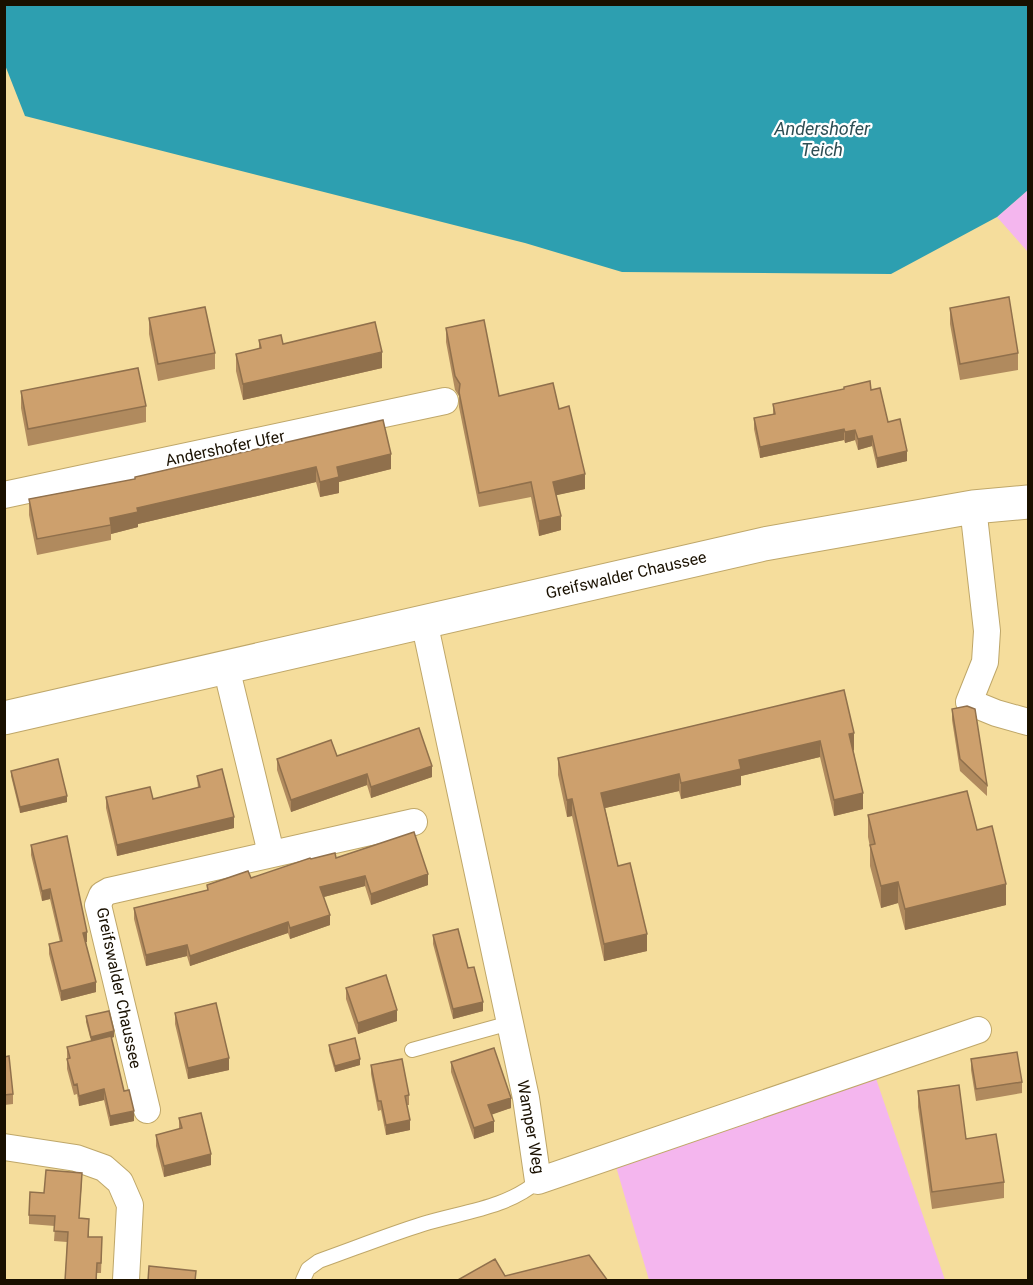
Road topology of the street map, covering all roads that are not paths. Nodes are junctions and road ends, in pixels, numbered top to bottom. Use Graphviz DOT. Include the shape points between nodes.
graph roads {
  1 [pos="445,402"];
  2 [pos="4,495"];
  3 [pos="1029,502"];
  4 [pos="973,507"];
  5 [pos="424,621"];
  6 [pos="226,667"];
  7 [pos="4,718"];
  8 [pos="1029,722"];
  9 [pos="414,822"];
  10 [pos="271,853"];
  11 [pos="510,1023"];
  12 [pos="978,1030"];
  13 [pos="412,1050"];
  14 [pos="147,1110"];
  15 [pos="4,1147"];
  16 [pos="538,1180"];
  17 [pos="126,1281"];
  18 [pos="303,1281"];
  1 -- 2 [label="street, Andershofer Ufer"];
  3 -- 4 [label="main road, Greifswalder Chaussee"];
  4 -- 5 [label="main road, Greifswalder Chaussee" via="764,544"];
  4 -- 8 [label="street" via="987,631 985,662 969,702"];
  5 -- 6 [label="main road, Greifswalder Chaussee"];
  5 -- 11 [label="street, Wamper Weg"];
  6 -- 7 [label="main road, Greifswalder Chaussee"];
  6 -- 10 [label="street"];
  9 -- 10 [label="street, Greifswalder Chaussee"];
  10 -- 14 [label="street, Greifswalder Chaussee" via="102,895 98,905"];
  11 -- 13 [label="lane"];
  11 -- 16 [label="street, Wamper Weg" via="534,1140"];
  12 -- 16 [label="street, Wamper Weg"];
  15 -- 17 [label="street" via="76,1158 104,1168 120,1182 130,1205"];
  16 -- 18 [label="lane" via="508,1199 422,1224 319,1261 308,1269"];
}
